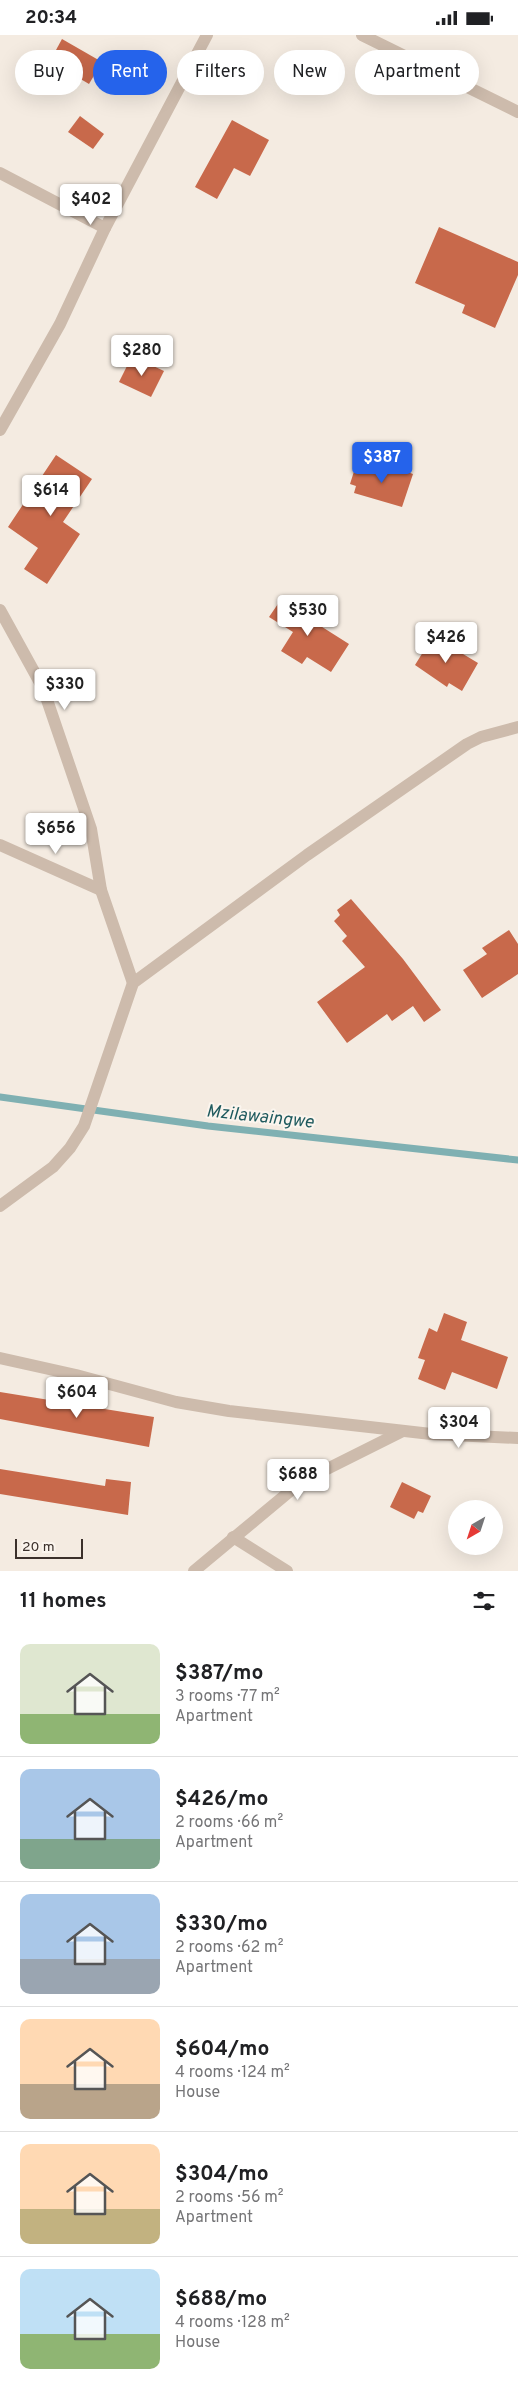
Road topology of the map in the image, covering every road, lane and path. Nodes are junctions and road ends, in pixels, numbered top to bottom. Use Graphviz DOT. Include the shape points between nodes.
graph roads {
  1 [pos="207,35"];
  2 [pos="362,35"];
  3 [pos="518,112"];
  4 [pos="0,173"];
  5 [pos="105,228"];
  6 [pos="0,430"];
  7 [pos="0,610"];
  8 [pos="518,727"];
  9 [pos="0,845"];
  10 [pos="101,890"];
  11 [pos="133,983"];
  12 [pos="0,1206"];
  13 [pos="0,1358"];
  14 [pos="403,1431"];
  15 [pos="518,1438"];
  16 [pos="233,1537"];
  17 [pos="194,1571"];
  18 [pos="287,1571"];
  1 -- 5 [label="street"];
  2 -- 3 [label="street"];
  4 -- 5 [label="street"];
  5 -- 6 [label="street" via="60,324"];
  7 -- 10 [label="street" via="43,687 91,829"];
  8 -- 11 [label="street" via="467,744 307,855"];
  9 -- 10 [label="street"];
  10 -- 11 [label="street"];
  11 -- 12 [label="street" via="84,1126 53,1167"];
  13 -- 14 [label="street" via="176,1402"];
  14 -- 15 [label="street"];
  14 -- 16 [label="street" via="301,1482"];
  16 -- 17 [label="street"];
  16 -- 18 [label="street"];
}
